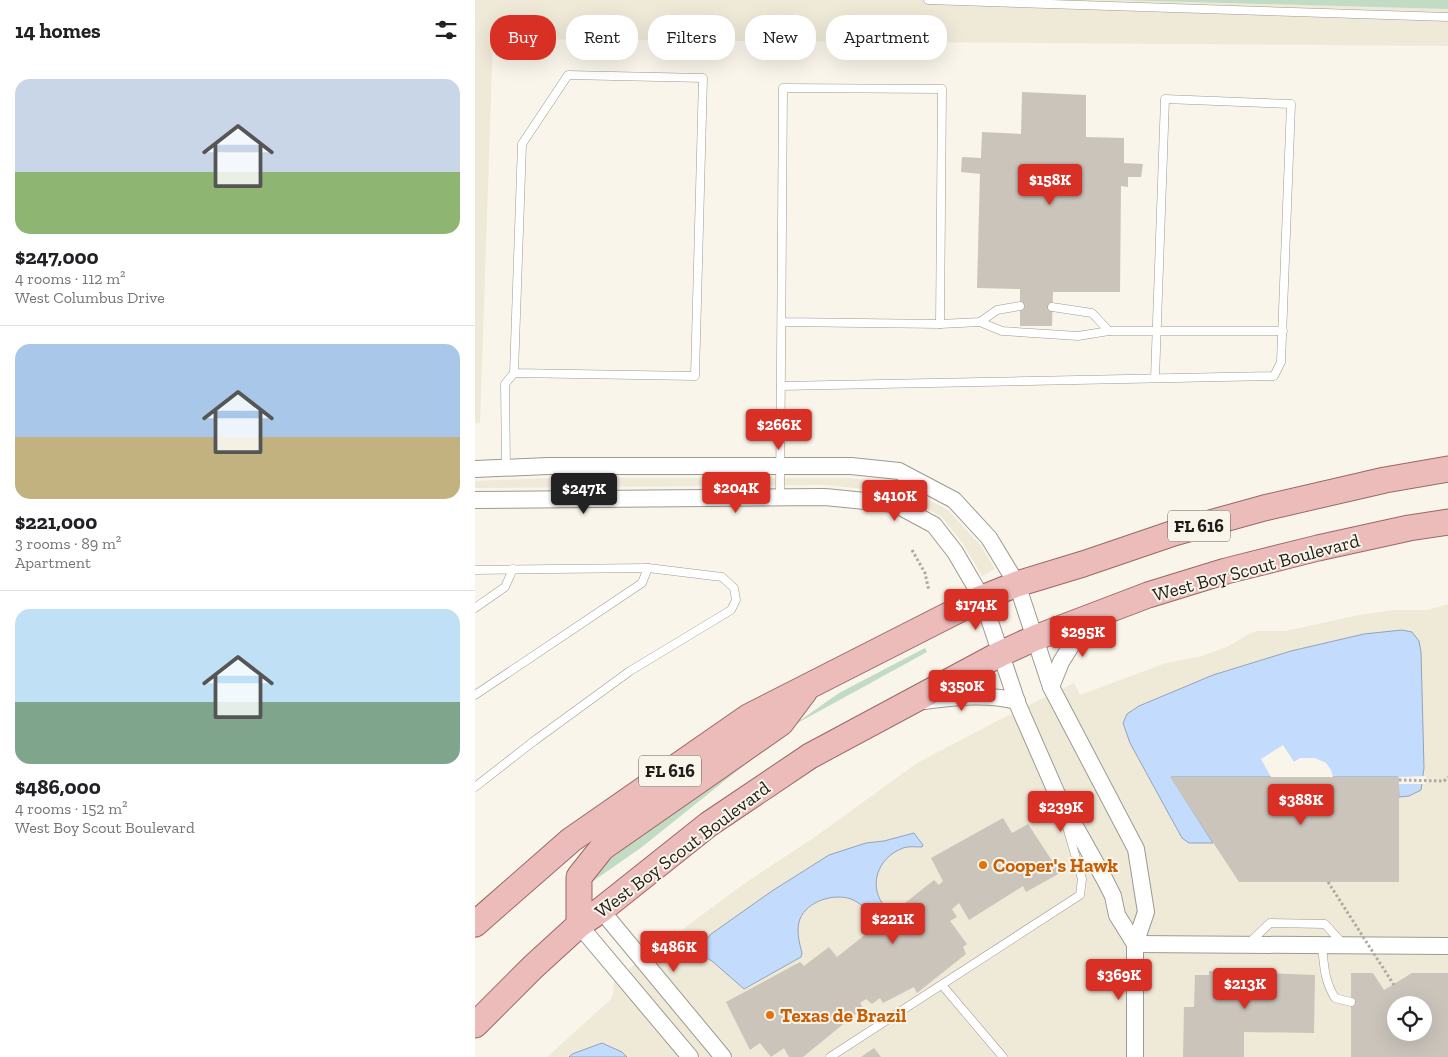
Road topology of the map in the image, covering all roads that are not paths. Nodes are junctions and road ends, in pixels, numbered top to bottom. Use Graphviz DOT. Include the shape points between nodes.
graph roads {
  1 [pos="928,0"];
  2 [pos="1448,17"];
  3 [pos="1021,306"];
  4 [pos="1052,307"];
  5 [pos="782,322"];
  6 [pos="980,322"];
  7 [pos="940,324"];
  8 [pos="1109,330"];
  9 [pos="1156,331"];
  10 [pos="1283,331"];
  11 [pos="514,373"];
  12 [pos="1155,378"];
  13 [pos="781,386"];
  14 [pos="781,466"];
  15 [pos="506,468"];
  16 [pos="1448,469"];
  17 [pos="475,470"];
  18 [pos="780,498"];
  19 [pos="475,500"];
  20 [pos="1448,522"];
  21 [pos="513,568"];
  22 [pos="648,568"];
  23 [pos="475,570"];
  24 [pos="1017,584"];
  25 [pos="982,598"];
  26 [pos="475,608"];
  27 [pos="1089,617"];
  28 [pos="1035,638"];
  29 [pos="1000,654"];
  30 [pos="810,686"];
  31 [pos="1051,687"];
  32 [pos="475,695"];
  33 [pos="1017,701"];
  34 [pos="910,702"];
  35 [pos="475,787"];
  36 [pos="1057,794"];
  37 [pos="601,910"];
  38 [pos="475,924"];
  39 [pos="579,925"];
  40 [pos="1135,944"];
  41 [pos="1247,945"];
  42 [pos="1322,945"];
  43 [pos="1344,945"];
  44 [pos="1448,946"];
  45 [pos="942,985"];
  46 [pos="1351,1002"];
  47 [pos="475,1025"];
  48 [pos="691,1057"];
  49 [pos="723,1057"];
  50 [pos="830,1057"];
  51 [pos="1003,1057"];
  52 [pos="1135,1057"];
  1 -- 2 [label="lane"];
  3 -- 6 [label="lane" via="997,310"];
  4 -- 8 [label="lane" via="1093,313"];
  5 -- 7 [label="lane"];
  5 -- 7 [label="lane" via="783,88 942,89"];
  5 -- 13 [label="lane"];
  6 -- 7 [label="lane"];
  6 -- 8 [label="lane" via="1001,331 1078,336"];
  8 -- 9 [label="lane"];
  9 -- 10 [label="lane"];
  9 -- 10 [label="lane" via="1165,99 1291,104"];
  9 -- 12 [label="lane"];
  10 -- 12 [label="lane" via="1281,362 1274,376"];
  11 -- 11 [label="lane" via="522,144 568,75 703,78 695,376"];
  11 -- 15 [label="lane" via="505,384"];
  12 -- 13 [label="lane"];
  13 -- 14 [label="lane"];
  14 -- 15 [label="street"];
  14 -- 18 [label="lane"];
  14 -- 24 [label="street" via="851,466 899,471 954,500 989,538"];
  15 -- 17 [label="street"];
  16 -- 24 [label="main road, FL 616" via="1264,508 1174,533"];
  18 -- 19 [label="street"];
  18 -- 25 [label="street" via="825,497 895,504 934,525 955,552"];
  20 -- 27 [label="main road, West Boy Scout Boulevard / FL 616" via="1318,548 1226,571"];
  21 -- 22 [label="lane"];
  21 -- 23 [label="lane"];
  21 -- 26 [label="lane" via="505,588"];
  22 -- 32 [label="lane" via="642,583"];
  22 -- 35 [label="lane" via="722,577 734,588 736,600 731,610 630,671"];
  24 -- 25 [label="main road, FL 616"];
  24 -- 28 [label="street"];
  25 -- 29 [label="street"];
  25 -- 30 [label="main road, FL 616"];
  27 -- 28 [label="main road, West Boy Scout Boulevard / FL 616"];
  27 -- 31 [label="street" via="1061,662"];
  28 -- 29 [label="main road, West Boy Scout Boulevard / FL 616"];
  28 -- 31 [label="street"];
  29 -- 33 [label="street"];
  29 -- 34 [label="main road, West Boy Scout Boulevard / FL 616"];
  30 -- 38 [label="main road, FL 616" via="749,717 571,840"];
  30 -- 39 [label="main road" via="781,723 602,848 579,876"];
  31 -- 40 [label="street" via="1136,849 1146,912"];
  33 -- 34 [label="street" via="982,695"];
  33 -- 36 [label="street"];
  34 -- 37 [label="main road, West Boy Scout Boulevard / FL 616" via="810,756 771,782 709,824"];
  36 -- 40 [label="street" via="1105,880 1117,915"];
  36 -- 45 [label="lane" via="1082,879 1080,895"];
  37 -- 39 [label="main road, West Boy Scout Boulevard / FL 616"];
  37 -- 49 [label="street"];
  39 -- 47 [label="main road, West Boy Scout Boulevard / FL 616"];
  39 -- 48 [label="street"];
  40 -- 41 [label="street"];
  40 -- 52 [label="street"];
  41 -- 42 [label="street"];
  41 -- 43 [label="lane" via="1270,922 1325,924"];
  42 -- 43 [label="street"];
  42 -- 46 [label="lane" via="1326,980 1335,998"];
  43 -- 44 [label="street"];
  45 -- 50 [label="lane"];
  45 -- 51 [label="lane"];
}
